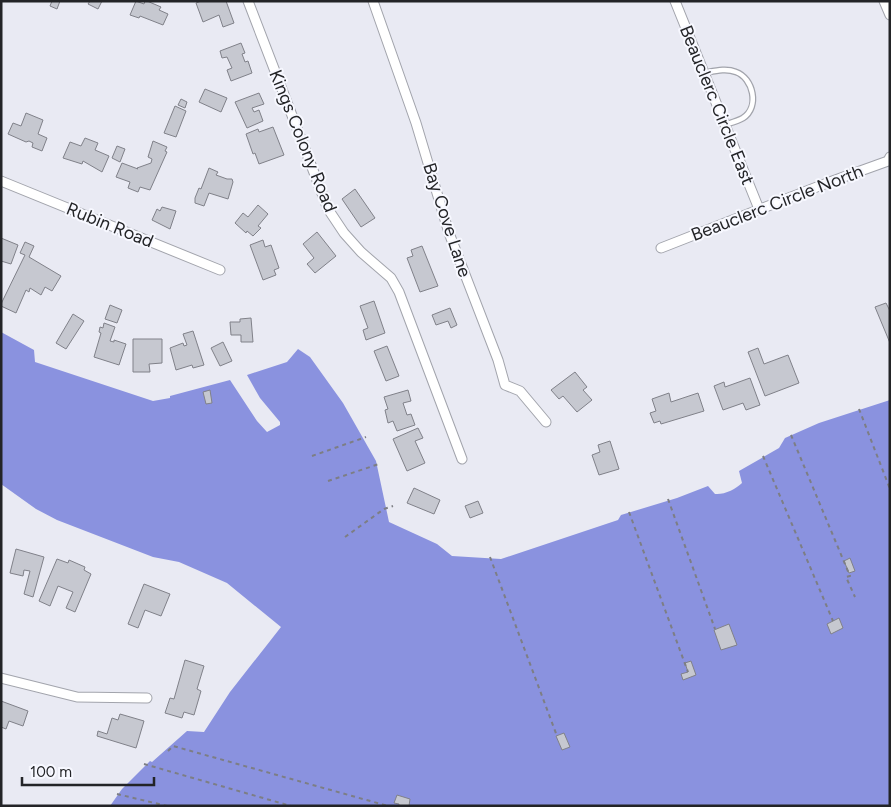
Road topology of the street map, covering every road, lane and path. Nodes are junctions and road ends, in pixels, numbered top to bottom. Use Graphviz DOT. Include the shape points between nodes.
graph roads {
  1 [pos="248,1"];
  2 [pos="373,1"];
  3 [pos="675,1"];
  4 [pos="884,1"];
  5 [pos="890,15"];
  6 [pos="704,73"];
  7 [pos="724,125"];
  8 [pos="890,157"];
  9 [pos="1,181"];
  10 [pos="759,209"];
  11 [pos="661,248"];
  12 [pos="220,270"];
  13 [pos="859,409"];
  14 [pos="546,422"];
  15 [pos="791,435"];
  16 [pos="366,437"];
  17 [pos="312,456"];
  18 [pos="763,456"];
  19 [pos="462,459"];
  20 [pos="379,464"];
  21 [pos="328,482"];
  22 [pos="890,489"];
  23 [pos="668,499"];
  24 [pos="393,506"];
  25 [pos="629,512"];
  26 [pos="345,537"];
  27 [pos="490,557"];
  28 [pos="855,597"];
  29 [pos="833,621"];
  30 [pos="715,629"];
  31 [pos="688,672"];
  32 [pos="1,678"];
  33 [pos="147,698"];
  34 [pos="557,736"];
  35 [pos="168,751"];
  36 [pos="144,764"];
  37 [pos="117,794"];
  38 [pos="167,806"];
  39 [pos="292,806"];
  40 [pos="388,806"];
  1 -- 19 [label="street, Kings Colony Road" via="328,209 344,233 391,278 399,292"];
  2 -- 14 [label="street, Bay Cove Lane" via="416,123 449,233 505,385 520,391"];
  3 -- 6 [label="street, Beauclerc Circle East"];
  4 -- 5 [label="street"];
  6 -- 7 [label="street, Beauclerc Circle East"];
  6 -- 7 [label="lane" via="737,72 749,83 753,103 749,111 744,118"];
  7 -- 10 [label="street, Beauclerc Circle East"];
  8 -- 10 [label="street, Beauclerc Circle North" via="888,161"];
  9 -- 12 [label="street, Rubin Road"];
  10 -- 11 [label="street, Beauclerc Circle North"];
  13 -- 22 [label="path"];
  15 -- 28 [label="path" via="850,576 846,577"];
  16 -- 17 [label="path"];
  18 -- 29 [label="path"];
  20 -- 21 [label="path"];
  23 -- 30 [label="path"];
  24 -- 26 [label="path"];
  25 -- 31 [label="path"];
  27 -- 34 [label="path"];
  32 -- 33 [label="street" via="78,697"];
  35 -- 40 [label="path" via="174,746"];
  36 -- 39 [label="path"];
  37 -- 38 [label="path"];
}
